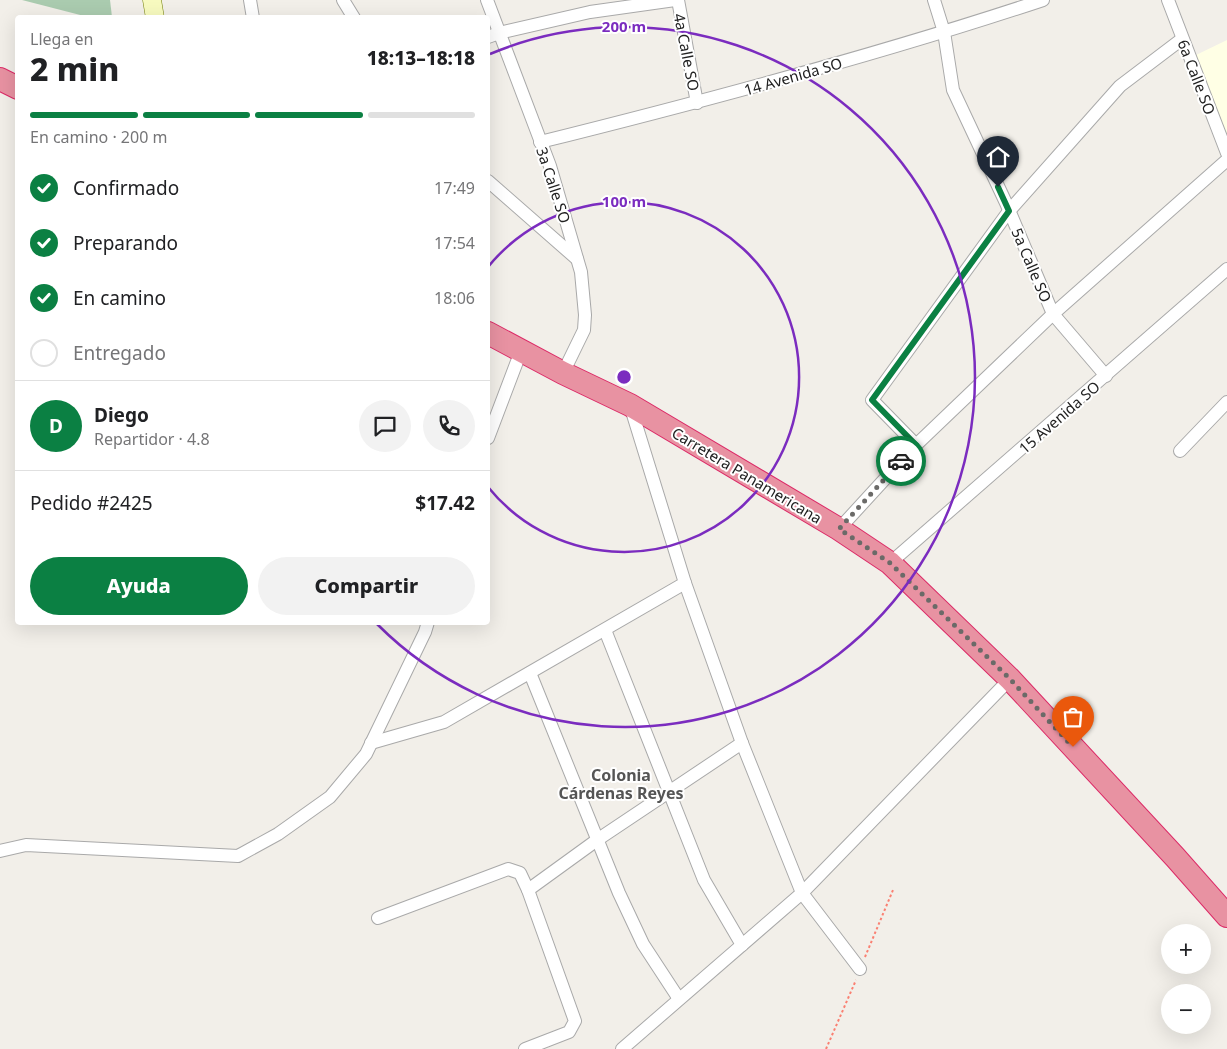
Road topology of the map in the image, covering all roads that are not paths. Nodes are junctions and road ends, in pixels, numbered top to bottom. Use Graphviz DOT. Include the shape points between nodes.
graph roads {
  1 [pos="152,0"];
  2 [pos="250,0"];
  3 [pos="343,0"];
  4 [pos="486,0"];
  5 [pos="676,0"];
  6 [pos="934,0"];
  7 [pos="1043,0"];
  8 [pos="1168,0"];
  9 [pos="154,15"];
  10 [pos="252,15"];
  11 [pos="352,15"];
  12 [pos="489,15"];
  13 [pos="490,20"];
  14 [pos="944,32"];
  15 [pos="493,35"];
  16 [pos="1182,39"];
  17 [pos="0,79"];
  18 [pos="15,86"];
  19 [pos="697,103"];
  20 [pos="540,142"];
  21 [pos="1227,153"];
  22 [pos="1227,160"];
  23 [pos="490,183"];
  24 [pos="1009,211"];
  25 [pos="577,258"];
  26 [pos="1227,269"];
  27 [pos="1053,314"];
  28 [pos="490,334"];
  29 [pos="521,351"];
  30 [pos="563,373"];
  31 [pos="1106,376"];
  32 [pos="1227,402"];
  33 [pos="630,405"];
  34 [pos="490,433"];
  35 [pos="916,445"];
  36 [pos="1180,451"];
  37 [pos="839,529"];
  38 [pos="890,563"];
  39 [pos="685,583"];
  40 [pos="427,625"];
  41 [pos="605,630"];
  42 [pos="530,673"];
  43 [pos="1010,679"];
  44 [pos="371,743"];
  45 [pos="742,743"];
  46 [pos="668,792"];
  47 [pos="597,840"];
  48 [pos="0,851"];
  49 [pos="528,890"];
  50 [pos="802,892"];
  51 [pos="1227,916"];
  52 [pos="378,918"];
  53 [pos="742,945"];
  54 [pos="860,970"];
  55 [pos="679,999"];
  56 [pos="525,1049"];
  57 [pos="622,1049"];
  1 -- 9 [label="street"];
  2 -- 10 [label="street"];
  3 -- 11 [label="street"];
  4 -- 12 [label="street, 3a Calle SO"];
  5 -- 15 [label="street" via="590,12"];
  5 -- 19 [label="street, 4a Calle SO"];
  6 -- 14 [label="street, 5a Calle SO"];
  7 -- 14 [label="street, 14 Avenida SO"];
  8 -- 16 [label="street, 6a Calle SO"];
  13 -- 15 [label="street, 3a Calle SO"];
  14 -- 19 [label="street, 14 Avenida SO"];
  14 -- 24 [label="street, 5a Calle SO" via="953,90"];
  15 -- 20 [label="street, 3a Calle SO"];
  16 -- 21 [label="street, 6a Calle SO"];
  16 -- 24 [label="street" via="1120,86"];
  17 -- 18 [label="highway"];
  19 -- 20 [label="street, 14 Avenida SO"];
  20 -- 25 [label="street, 3a Calle SO"];
  22 -- 27 [label="street"];
  23 -- 25 [label="street"];
  24 -- 27 [label="street, 5a Calle SO"];
  24 -- 35 [label="street" via="872,400"];
  25 -- 30 [label="street, 3a Calle SO" via="581,272 584,330"];
  26 -- 31 [label="street, 15 Avenida SO"];
  27 -- 31 [label="street, 5a Calle SO"];
  27 -- 35 [label="street"];
  28 -- 29 [label="highway, Carretera Panamericana"];
  29 -- 30 [label="highway, Carretera Panamericana"];
  29 -- 34 [label="street"];
  30 -- 33 [label="highway, Carretera Panamericana"];
  31 -- 38 [label="street, 15 Avenida SO"];
  32 -- 36 [label="street"];
  33 -- 37 [label="highway, Carretera Panamericana"];
  33 -- 39 [label="street"];
  35 -- 37 [label="street"];
  37 -- 38 [label="highway, Carretera Panamericana"];
  38 -- 43 [label="highway, Carretera Panamericana"];
  39 -- 41 [label="street"];
  39 -- 45 [label="street"];
  40 -- 44 [label="street"];
  41 -- 42 [label="street"];
  41 -- 46 [label="street"];
  42 -- 44 [label="street" via="444,722"];
  42 -- 47 [label="street"];
  43 -- 50 [label="street"];
  43 -- 51 [label="highway, Carretera Panamericana"];
  44 -- 48 [label="street" via="366,754 330,798 278,834 238,856 26,845"];
  45 -- 46 [label="street"];
  45 -- 50 [label="street"];
  46 -- 47 [label="street"];
  46 -- 53 [label="street" via="704,880"];
  47 -- 49 [label="street"];
  47 -- 55 [label="street" via="643,944"];
  49 -- 52 [label="street" via="520,873 508,869"];
  49 -- 56 [label="street" via="575,1021 569,1032"];
  50 -- 53 [label="street"];
  50 -- 54 [label="street"];
  53 -- 55 [label="street"];
  55 -- 57 [label="street"];
}
